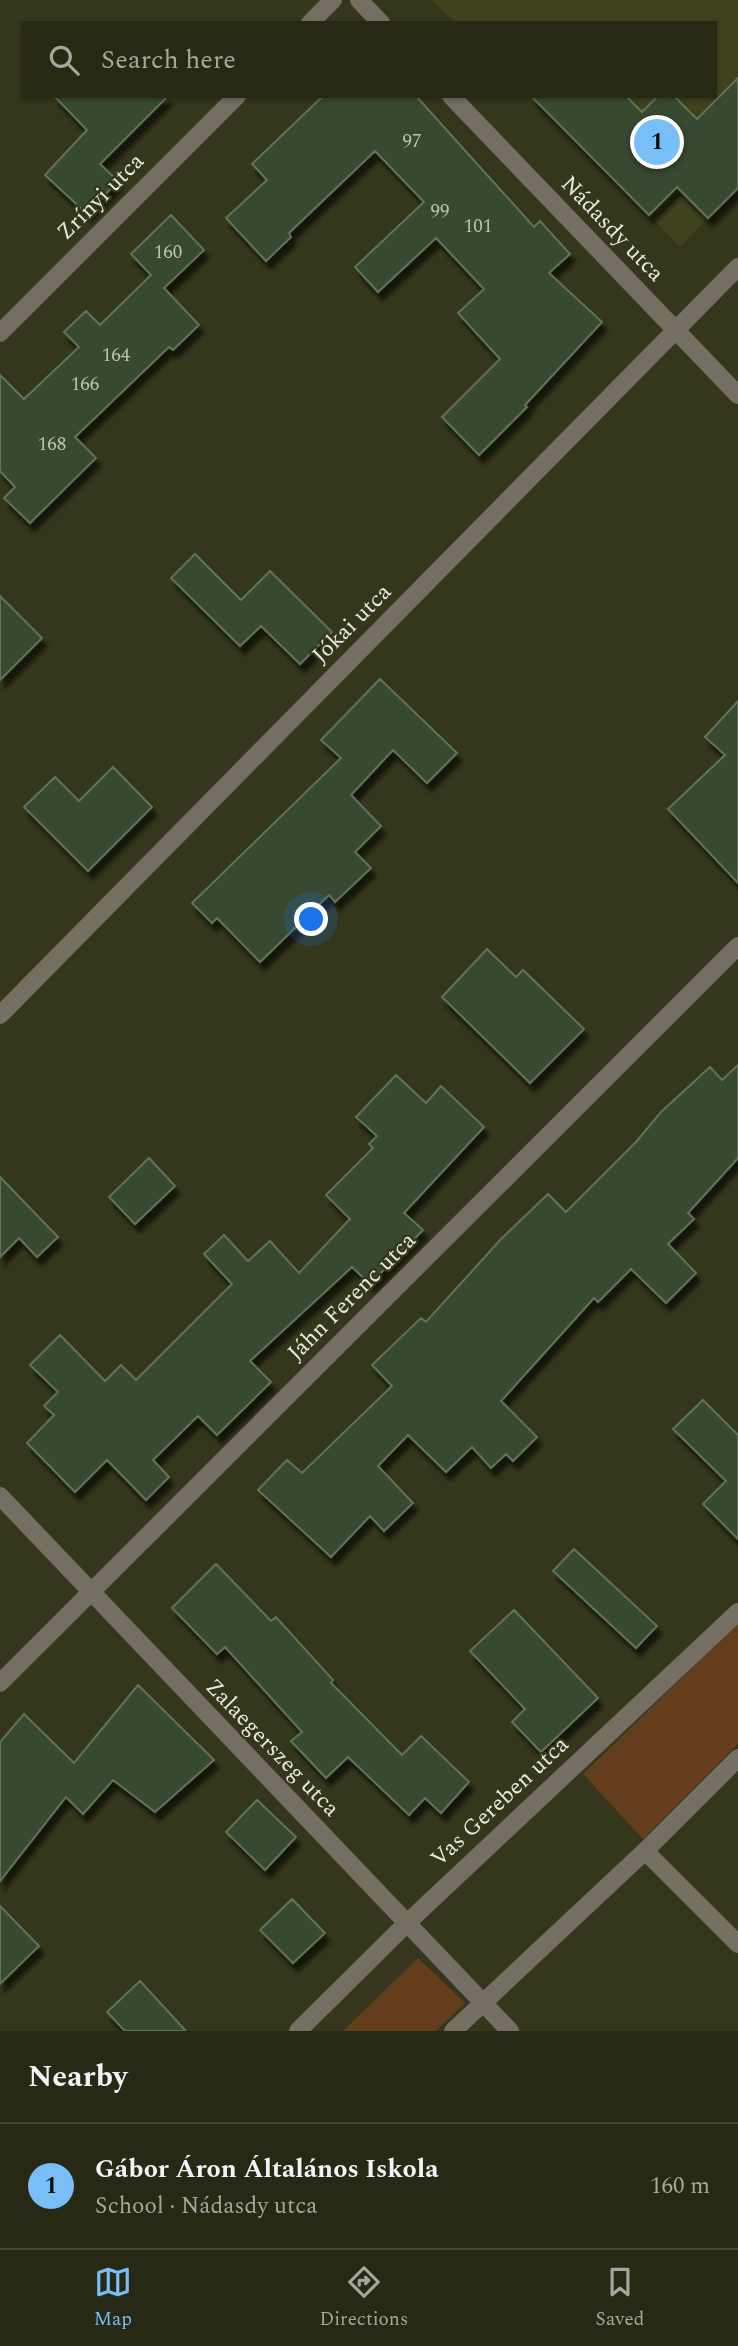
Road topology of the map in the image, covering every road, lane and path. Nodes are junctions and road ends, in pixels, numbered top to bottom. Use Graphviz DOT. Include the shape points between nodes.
graph roads {
  1 [pos="333,0"];
  2 [pos="359,0"];
  3 [pos="312,21"];
  4 [pos="378,21"];
  5 [pos="235,98"];
  6 [pos="453,98"];
  7 [pos="738,267"];
  8 [pos="676,331"];
  9 [pos="0,333"];
  10 [pos="738,396"];
  11 [pos="738,946"];
  12 [pos="0,1015"];
  13 [pos="0,1496"];
  14 [pos="90,1593"];
  15 [pos="738,1612"];
  16 [pos="0,1683"];
  17 [pos="738,1758"];
  18 [pos="645,1851"];
  19 [pos="406,1924"];
  20 [pos="738,1944"];
  21 [pos="481,2003"];
  22 [pos="298,2031"];
  23 [pos="453,2031"];
  24 [pos="510,2031"];
  1 -- 3 [label="street"];
  2 -- 4 [label="street"];
  5 -- 9 [label="street, Zrínyi utca"];
  6 -- 8 [label="street, Nádasdy utca"];
  7 -- 8 [label="street, Jókai utca"];
  8 -- 10 [label="street, Nádasdy utca"];
  8 -- 12 [label="street, Jókai utca"];
  11 -- 14 [label="street, Jáhn Ferenc utca"];
  13 -- 14 [label="street, Zalaegerszeg utca"];
  14 -- 16 [label="street, Jáhn Ferenc utca"];
  14 -- 19 [label="street, Zalaegerszeg utca"];
  15 -- 19 [label="street, Vas Gereben utca"];
  17 -- 18 [label="street"];
  18 -- 20 [label="street"];
  18 -- 21 [label="street"];
  19 -- 21 [label="street, Zalaegerszeg utca"];
  19 -- 22 [label="street, Vas Gereben utca"];
  21 -- 23 [label="street"];
  21 -- 24 [label="street, Zalaegerszeg utca"];
}
